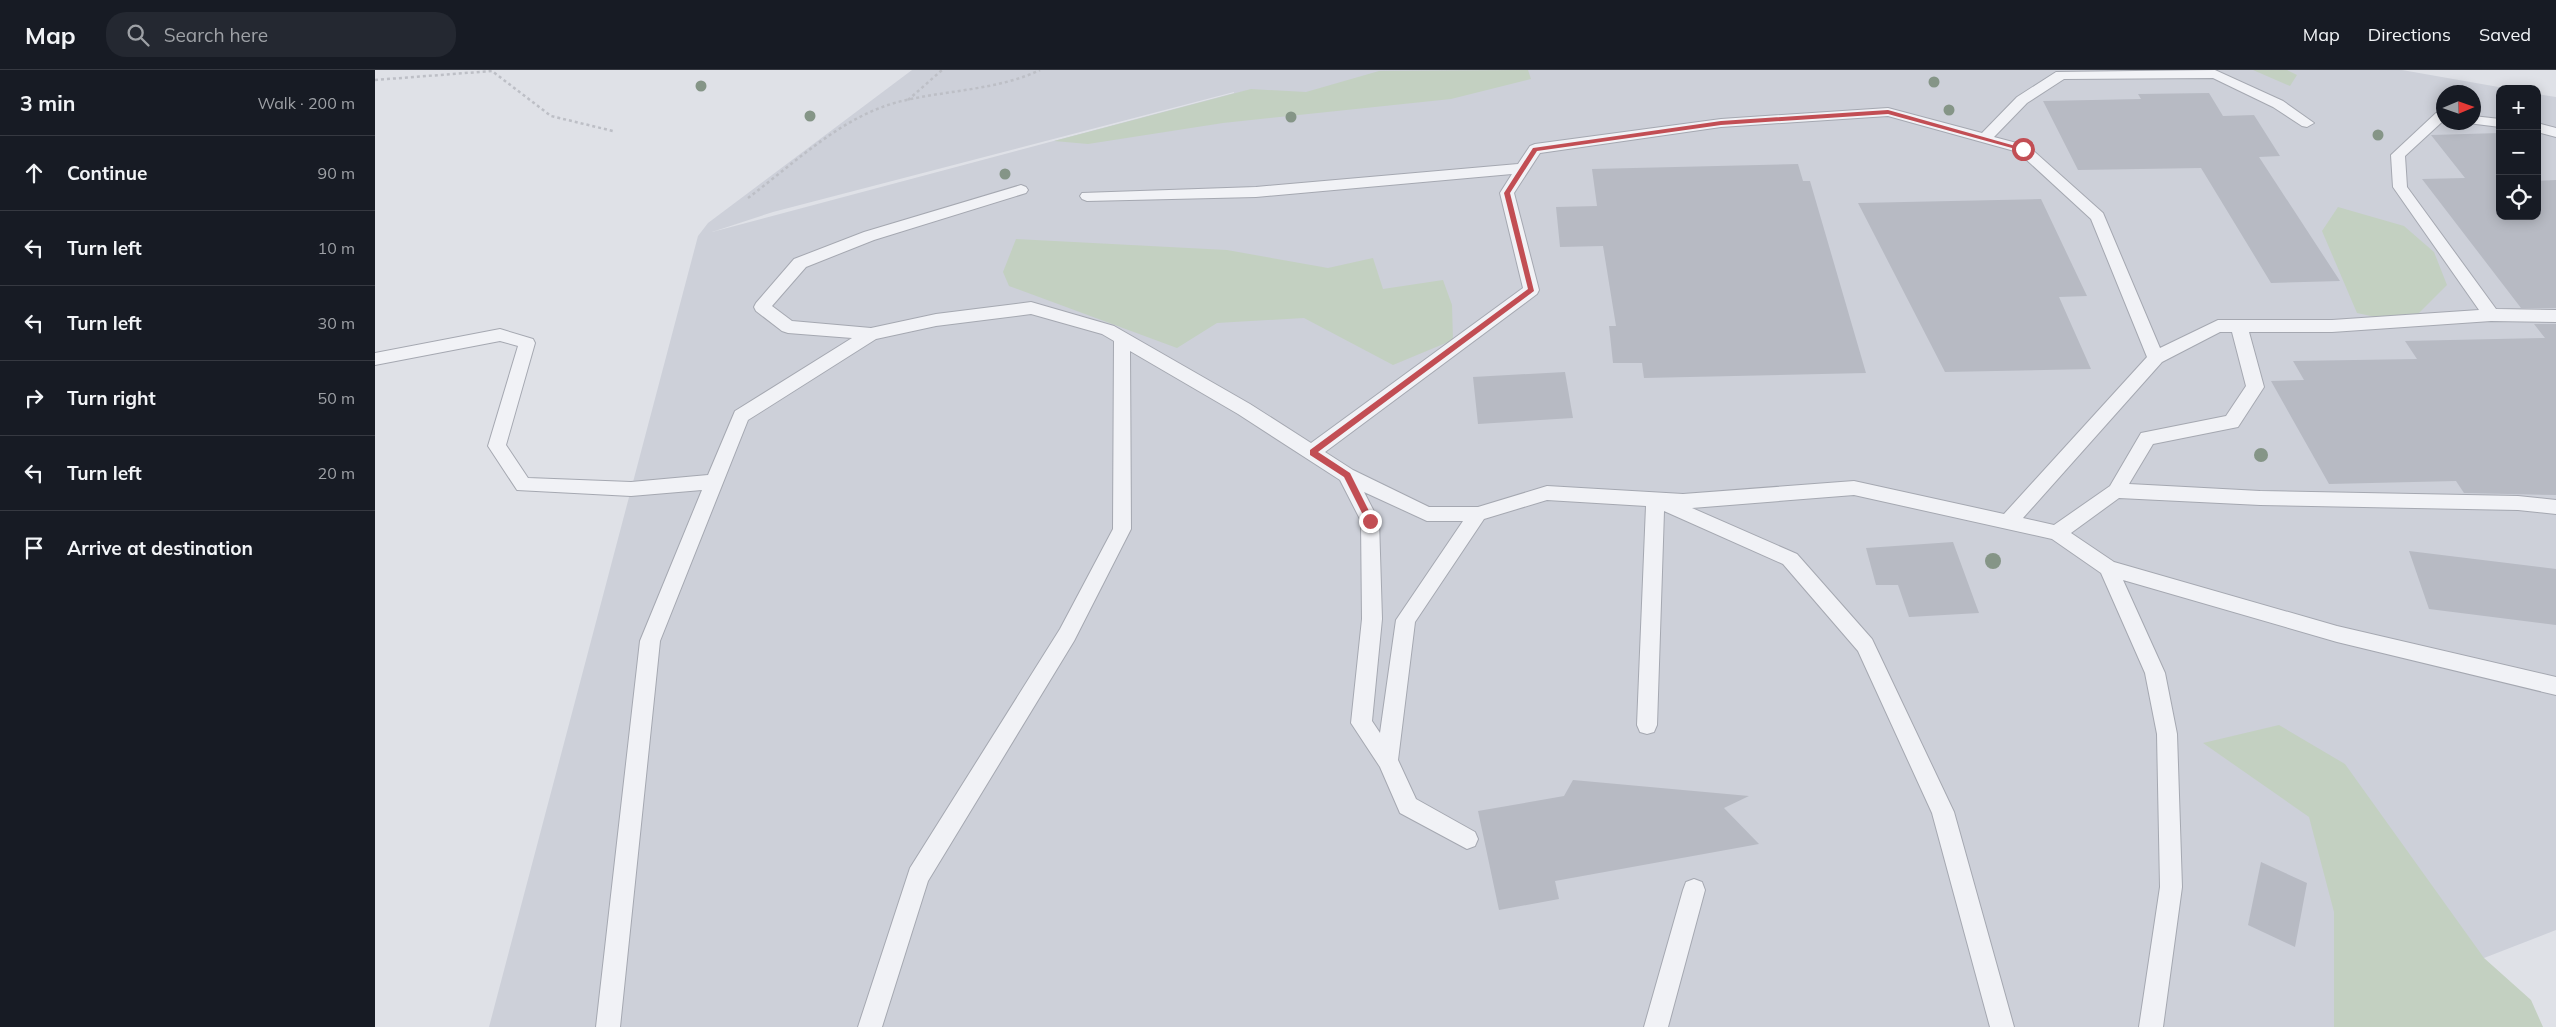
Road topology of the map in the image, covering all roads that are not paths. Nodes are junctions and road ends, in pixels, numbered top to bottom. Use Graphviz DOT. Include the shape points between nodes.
graph roads {
  1 [pos="2436,121"];
  2 [pos="2481,121"];
  3 [pos="2307,123"];
  4 [pos="2496,123"];
  5 [pos="2541,128"];
  6 [pos="2556,133"];
  7 [pos="1985,138"];
  8 [pos="1523,168"];
  9 [pos="1021,190"];
  10 [pos="1087,196"];
  11 [pos="2491,315"];
  12 [pos="2556,316"];
  13 [pos="2239,326"];
  14 [pos="871,334"];
  15 [pos="1122,338"];
  16 [pos="2157,358"];
  17 [pos="375,359"];
  18 [pos="1312,452"];
  19 [pos="1347,475"];
  20 [pos="714,482"];
  21 [pos="2116,491"];
  22 [pos="1655,499"];
  23 [pos="2556,507"];
  24 [pos="1478,514"];
  25 [pos="2008,522"];
  26 [pos="2057,533"];
  27 [pos="2108,568"];
  28 [pos="2556,686"];
  29 [pos="1647,725"];
  30 [pos="1387,760"];
  31 [pos="1467,840"];
  32 [pos="1694,890"];
  33 [pos="608,1027"];
  34 [pos="870,1027"];
  35 [pos="1656,1027"];
  36 [pos="2002,1027"];
  37 [pos="2151,1027"];
  1 -- 11 [label="lane" via="2398,155 2400,187"];
  2 -- 4 [label="lane"];
  3 -- 7 [label="lane" via="2278,104 2215,74 2061,75 2021,100"];
  5 -- 6 [label="lane"];
  7 -- 8 [label="lane" via="1888,112 1721,123 1535,149"];
  7 -- 16 [label="lane" via="2023,149 2098,218"];
  8 -- 10 [label="lane" via="1256,192"];
  8 -- 18 [label="lane" via="1507,193 1531,290"];
  9 -- 14 [label="lane" via="869,236 800,263 762,307 788,326"];
  11 -- 12 [label="lane"];
  11 -- 13 [label="lane" via="2332,326"];
  13 -- 16 [label="lane" via="2218,326"];
  13 -- 21 [label="lane" via="2255,387 2232,422 2147,438"];
  14 -- 15 [label="lane" via="936,320 1031,308 1109,330"];
  14 -- 20 [label="lane" via="741,416"];
  15 -- 18 [label="lane" via="1244,408"];
  15 -- 34 [label="lane" via="1122,529 1067,634 918,876"];
  16 -- 25 [label="lane"];
  17 -- 20 [label="lane" via="500,335 527,343 497,446 523,485 631,489"];
  18 -- 19 [label="lane"];
  19 -- 24 [label="lane" via="1427,514"];
  19 -- 30 [label="lane" via="1370,521 1372,619 1361,723"];
  20 -- 33 [label="lane" via="650,641"];
  21 -- 23 [label="lane" via="2260,498 2518,503"];
  21 -- 26 [label="lane"];
  22 -- 24 [label="lane" via="1547,493"];
  22 -- 25 [label="lane" via="1683,501 1854,488"];
  22 -- 29 [label="lane"];
  22 -- 36 [label="lane" via="1790,559 1865,645 1943,812"];
  24 -- 30 [label="lane" via="1406,620"];
  25 -- 26 [label="lane"];
  26 -- 27 [label="lane"];
  27 -- 28 [label="lane" via="2337,634"];
  27 -- 37 [label="lane" via="2155,673 2167,734 2171,887"];
  30 -- 31 [label="lane" via="1408,806"];
  32 -- 35 [label="lane"];
}
